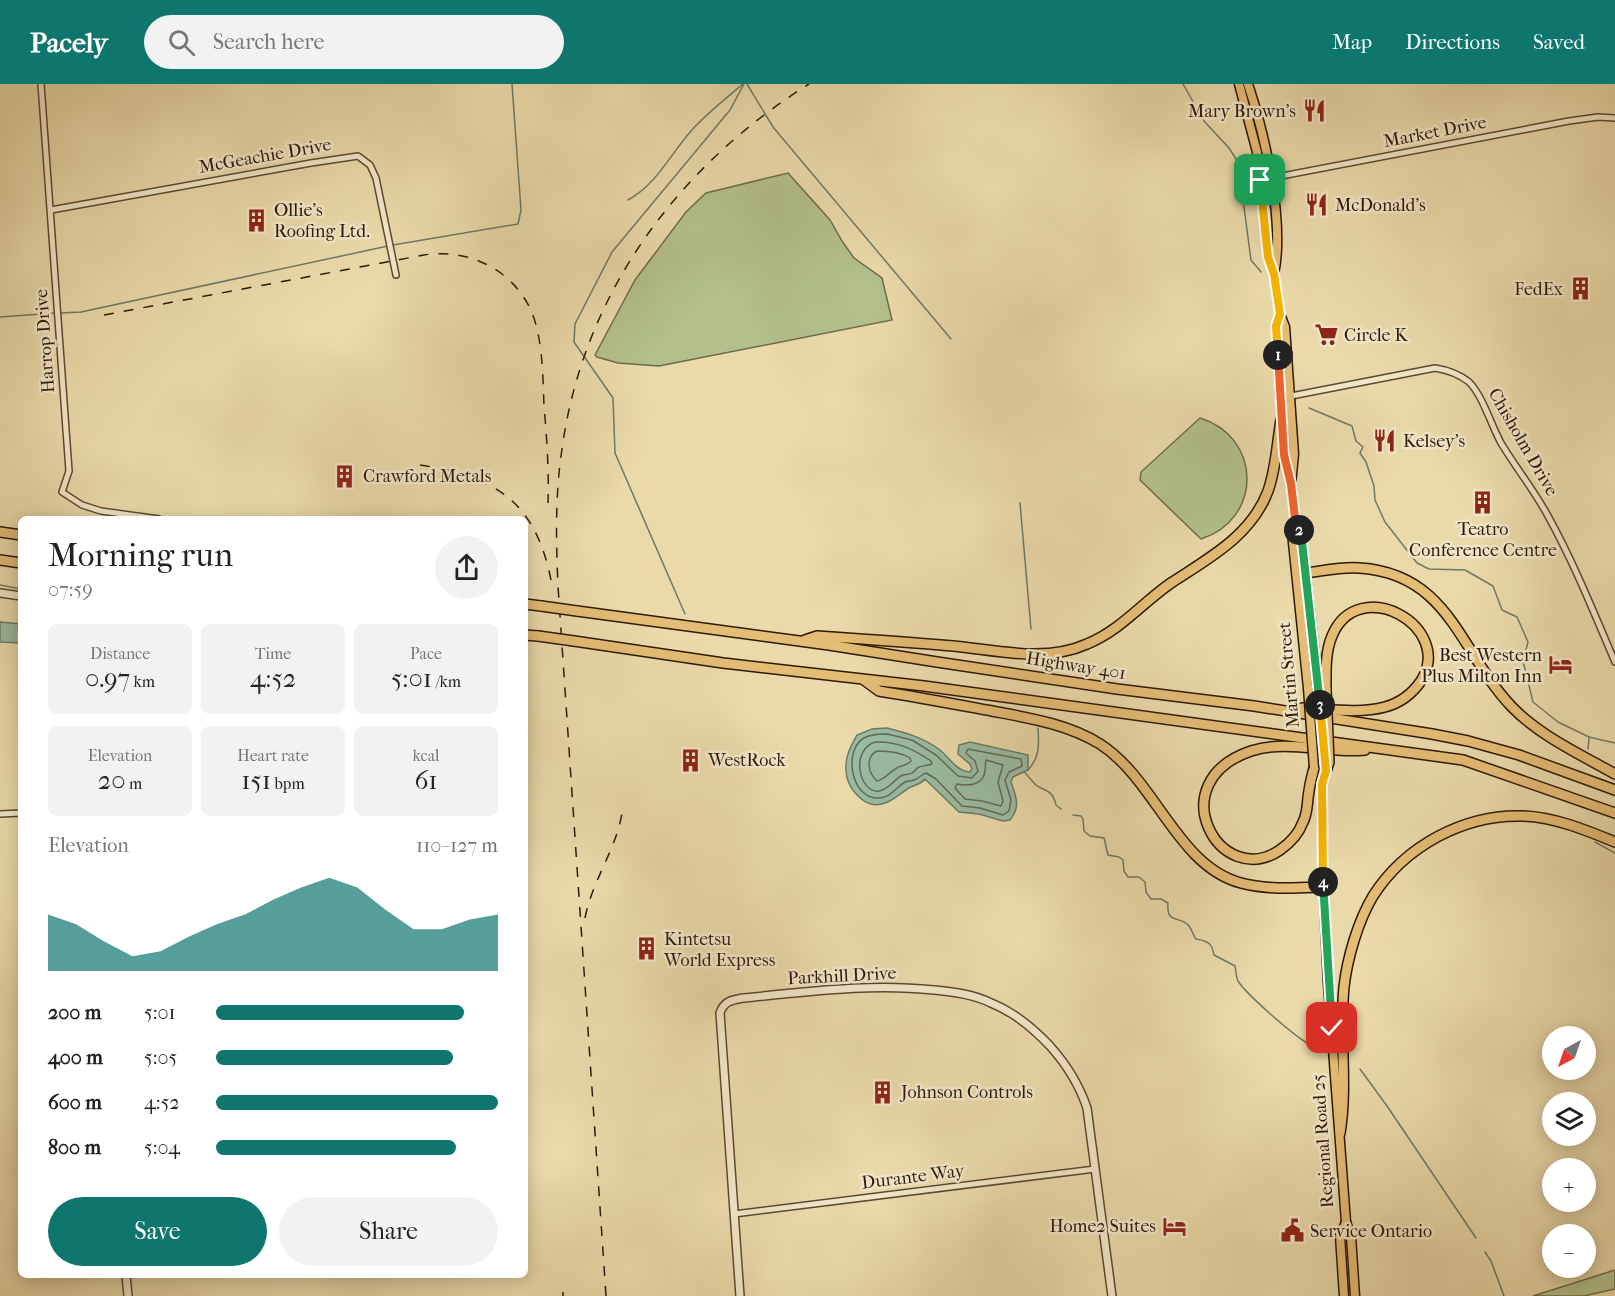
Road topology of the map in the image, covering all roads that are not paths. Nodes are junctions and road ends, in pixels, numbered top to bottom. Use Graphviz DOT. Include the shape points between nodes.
graph roads {
  1 [pos="41,84"];
  2 [pos="1239,84"];
  3 [pos="1248,84"];
  4 [pos="1615,118"];
  5 [pos="1271,178"];
  6 [pos="1260,180"];
  7 [pos="51,210"];
  8 [pos="1274,274"];
  9 [pos="396,275"];
  10 [pos="1280,314"];
  11 [pos="1290,396"];
  12 [pos="1281,398"];
  13 [pos="1281,420"];
  14 [pos="1291,484"];
  15 [pos="137,516"];
  16 [pos="1296,526"];
  17 [pos="0,532"];
  18 [pos="18,535"];
  19 [pos="0,560"];
  20 [pos="18,563"];
  21 [pos="1306,573"];
  22 [pos="0,593"];
  23 [pos="18,596"];
  24 [pos="528,604"];
  25 [pos="528,635"];
  26 [pos="800,641"];
  27 [pos="1615,662"];
  28 [pos="862,678"];
  29 [pos="1323,690"];
  30 [pos="1254,706"];
  31 [pos="1379,748"];
  32 [pos="1314,768"];
  33 [pos="1326,771"];
  34 [pos="1615,774"];
  35 [pos="1322,784"];
  36 [pos="1615,790"];
  37 [pos="18,813"];
  38 [pos="1615,813"];
  39 [pos="0,814"];
  40 [pos="1615,842"];
  41 [pos="1323,886"];
  42 [pos="1340,1133"];
  43 [pos="1095,1169"];
  44 [pos="734,1214"];
  45 [pos="1346,1222"];
  46 [pos="126,1278"];
  47 [pos="128,1296"];
  48 [pos="740,1296"];
  49 [pos="1112,1296"];
  50 [pos="1344,1296"];
  51 [pos="1355,1296"];
  1 -- 7 [label="street, Harrop Drive"];
  2 -- 6 [label="main road, Martin Street" via="1251,124"];
  3 -- 5 [label="main road, Martin Street"];
  4 -- 5 [label="street, Market Drive" via="1569,121"];
  5 -- 6 [label="street, Market Drive"];
  5 -- 8 [label="main road, Martin Street" via="1278,255"];
  6 -- 8 [label="main road, Martin Street" via="1268,257"];
  7 -- 9 [label="street, McGeachie Drive" via="358,156 370,165 376,178"];
  7 -- 15 [label="street, Harrop Drive" via="69,471 62,492 81,505"];
  8 -- 10 [label="main road, Martin Street"];
  10 -- 11 [label="main road, Martin Street" via="1285,327"];
  10 -- 12 [label="main road, Martin Street" via="1276,326"];
  11 -- 12 [label="street, Chisholm Drive"];
  11 -- 14 [label="main road, Martin Street" via="1294,454"];
  11 -- 27 [label="street, Chisholm Drive" via="1436,368 1453,372 1468,382 1503,446 1549,516"];
  12 -- 13 [label="main road, Martin Street"];
  13 -- 14 [label="main road, Martin Street"];
  13 -- 26 [label="highway" via="1268,491 1245,528 1212,557 1086,645 1046,654 817,636"];
  14 -- 16 [label="main road, Martin Street"];
  16 -- 21 [label="main road, Martin Street" via="1301,533"];
  16 -- 32 [label="main road, Martin Street, bridge" via="1292,535"];
  17 -- 18 [label="highway"];
  19 -- 20 [label="highway"];
  21 -- 29 [label="main road, Martin Street"];
  21 -- 34 [label="highway" via="1359,567 1391,573 1410,582 1449,615 1500,693 1529,722"];
  22 -- 23 [label="street"];
  24 -- 26 [label="highway, Highway 401, bridge"];
  25 -- 28 [label="highway, bridge"];
  26 -- 30 [label="highway, Highway 401"];
  28 -- 31 [label="highway"];
  28 -- 41 [label="highway" via="879,691 1047,722 1075,732 1107,749 1131,770 1194,854 1221,875 1258,886"];
  29 -- 30 [label="highway" via="1331,637 1338,624 1358,609 1394,612 1418,628 1425,639 1428,652 1423,677 1415,690 1386,707 1346,710"];
  29 -- 33 [label="highway, bridge" via="1329,762"];
  30 -- 36 [label="highway, Highway 401" via="1468,741"];
  31 -- 32 [label="highway" via="1347,752 1269,747 1233,759 1209,783 1204,799 1208,828 1216,840 1238,856 1262,859 1274,855 1287,845 1305,820"];
  31 -- 38 [label="highway" via="1463,760"];
  32 -- 35 [label="main road, Martin Street"];
  33 -- 35 [label="main road, Regional Road 25"];
  35 -- 41 [label="main road, Regional Road 25"];
  37 -- 39 [label="street"];
  40 -- 42 [label="highway" via="1552,820 1524,816 1491,818 1433,838 1402,862 1373,896 1358,926 1344,986 1344,1108"];
  41 -- 42 [label="main road, Regional Road 25"];
  42 -- 45 [label="main road, Regional Road 25"];
  43 -- 44 [label="street, Durante Way"];
  43 -- 44 [label="street, Parkhill Drive" via="1087,1108 1074,1076 1025,1022 991,1002 963,994 900,986 742,998 728,1001 720,1013"];
  43 -- 49 [label="street, Parkhill Drive"];
  44 -- 48 [label="street, Parkhill Drive"];
  45 -- 50 [label="main road, Regional Road 25" via="1340,1236"];
  45 -- 51 [label="main road, Regional Road 25" via="1351,1236"];
  46 -- 47 [label="street"];
}
